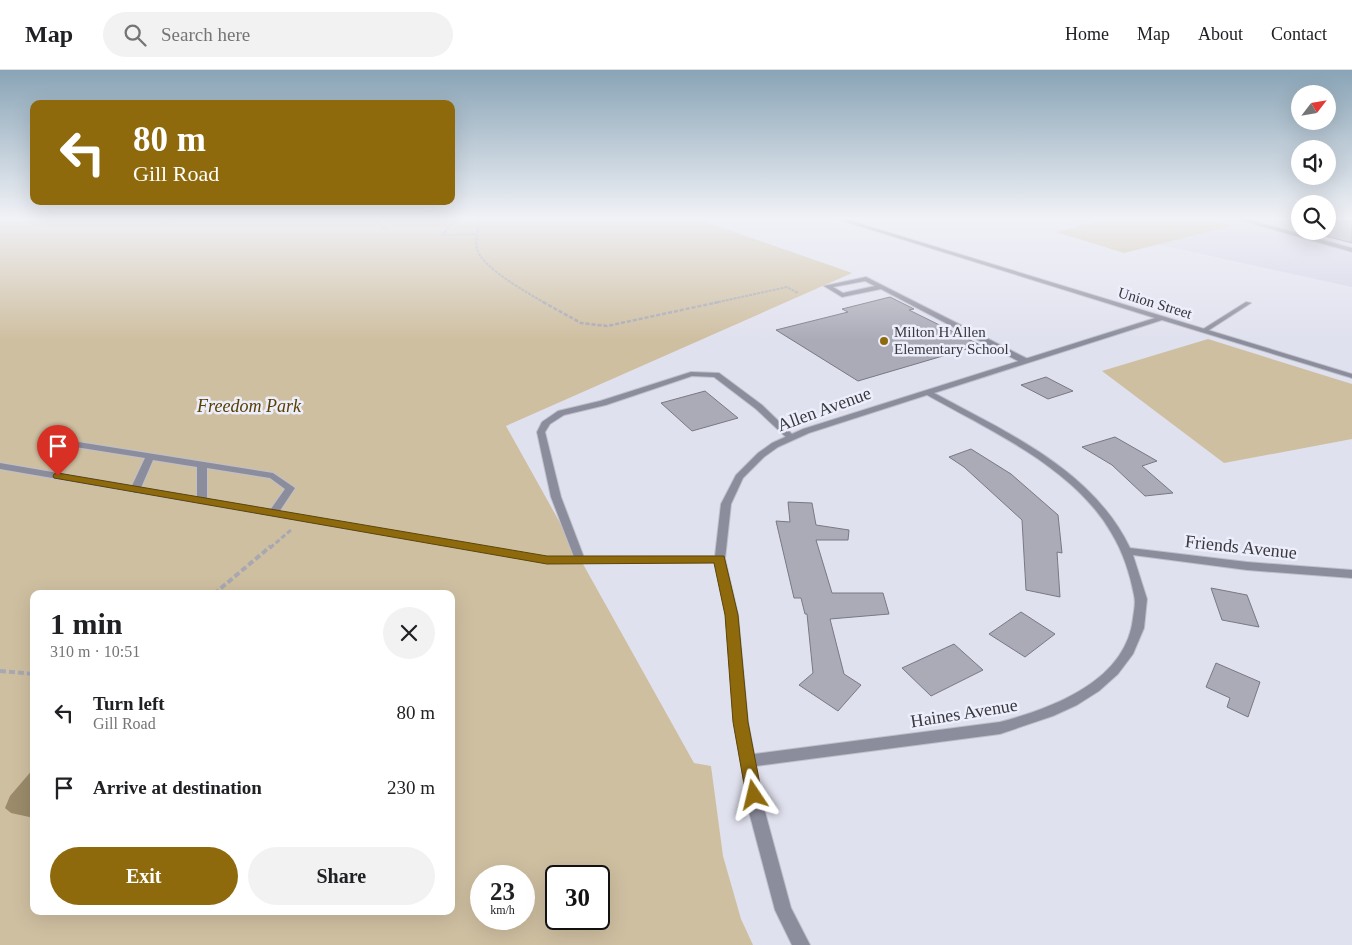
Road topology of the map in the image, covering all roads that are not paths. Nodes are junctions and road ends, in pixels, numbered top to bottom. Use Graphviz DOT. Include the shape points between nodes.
graph roads {
  1 [pos="969,259"];
  2 [pos="882,287"];
  3 [pos="1248,304"];
  4 [pos="1162,318"];
  5 [pos="1204,331"];
  6 [pos="1025,361"];
  7 [pos="1352,376"];
  8 [pos="927,392"];
  9 [pos="791,437"];
  10 [pos="53,441"];
  11 [pos="150,457"];
  12 [pos="202,465"];
  13 [pos="0,466"];
  14 [pos="135,490"];
  15 [pos="202,501"];
  16 [pos="272,513"];
  17 [pos="1128,551"];
  18 [pos="720,559"];
  19 [pos="580,560"];
  20 [pos="1352,574"];
  21 [pos="748,761"];
  22 [pos="801,945"];
  1 -- 4 [label="street, Union Street"];
  2 -- 2 [label="street" via="866,279 827,286 842,295"];
  2 -- 6 [label="street"];
  3 -- 5 [label="street"];
  4 -- 5 [label="street, Union Street"];
  4 -- 6 [label="street, Allen Avenue"];
  5 -- 7 [label="street, Union Street"];
  6 -- 8 [label="street, Allen Avenue"];
  8 -- 9 [label="street, Allen Avenue"];
  8 -- 17 [label="street, Haines Avenue" via="1040,457 1071,480 1109,520"];
  9 -- 18 [label="street, Allen Avenue" via="749,465 732,490 726,504"];
  9 -- 19 [label="street" via="716,375 691,374 561,413 546,422 541,432 556,497"];
  10 -- 11 [label="street"];
  11 -- 12 [label="street"];
  11 -- 14 [label="street"];
  12 -- 15 [label="street"];
  12 -- 16 [label="street" via="272,476 290,488"];
  13 -- 14 [label="street"];
  14 -- 15 [label="street"];
  15 -- 16 [label="street"];
  16 -- 19 [label="street" via="547,560"];
  17 -- 20 [label="street, Friends Avenue" via="1247,566"];
  17 -- 21 [label="street, Haines Avenue" via="1141,600 1137,629 1124,658 1113,671 1066,705 1000,728"];
  18 -- 19 [label="street"];
  18 -- 21 [label="street, Allen Avenue" via="732,615 741,722"];
  21 -- 22 [label="street, Allen Avenue" via="780,901"];
}
